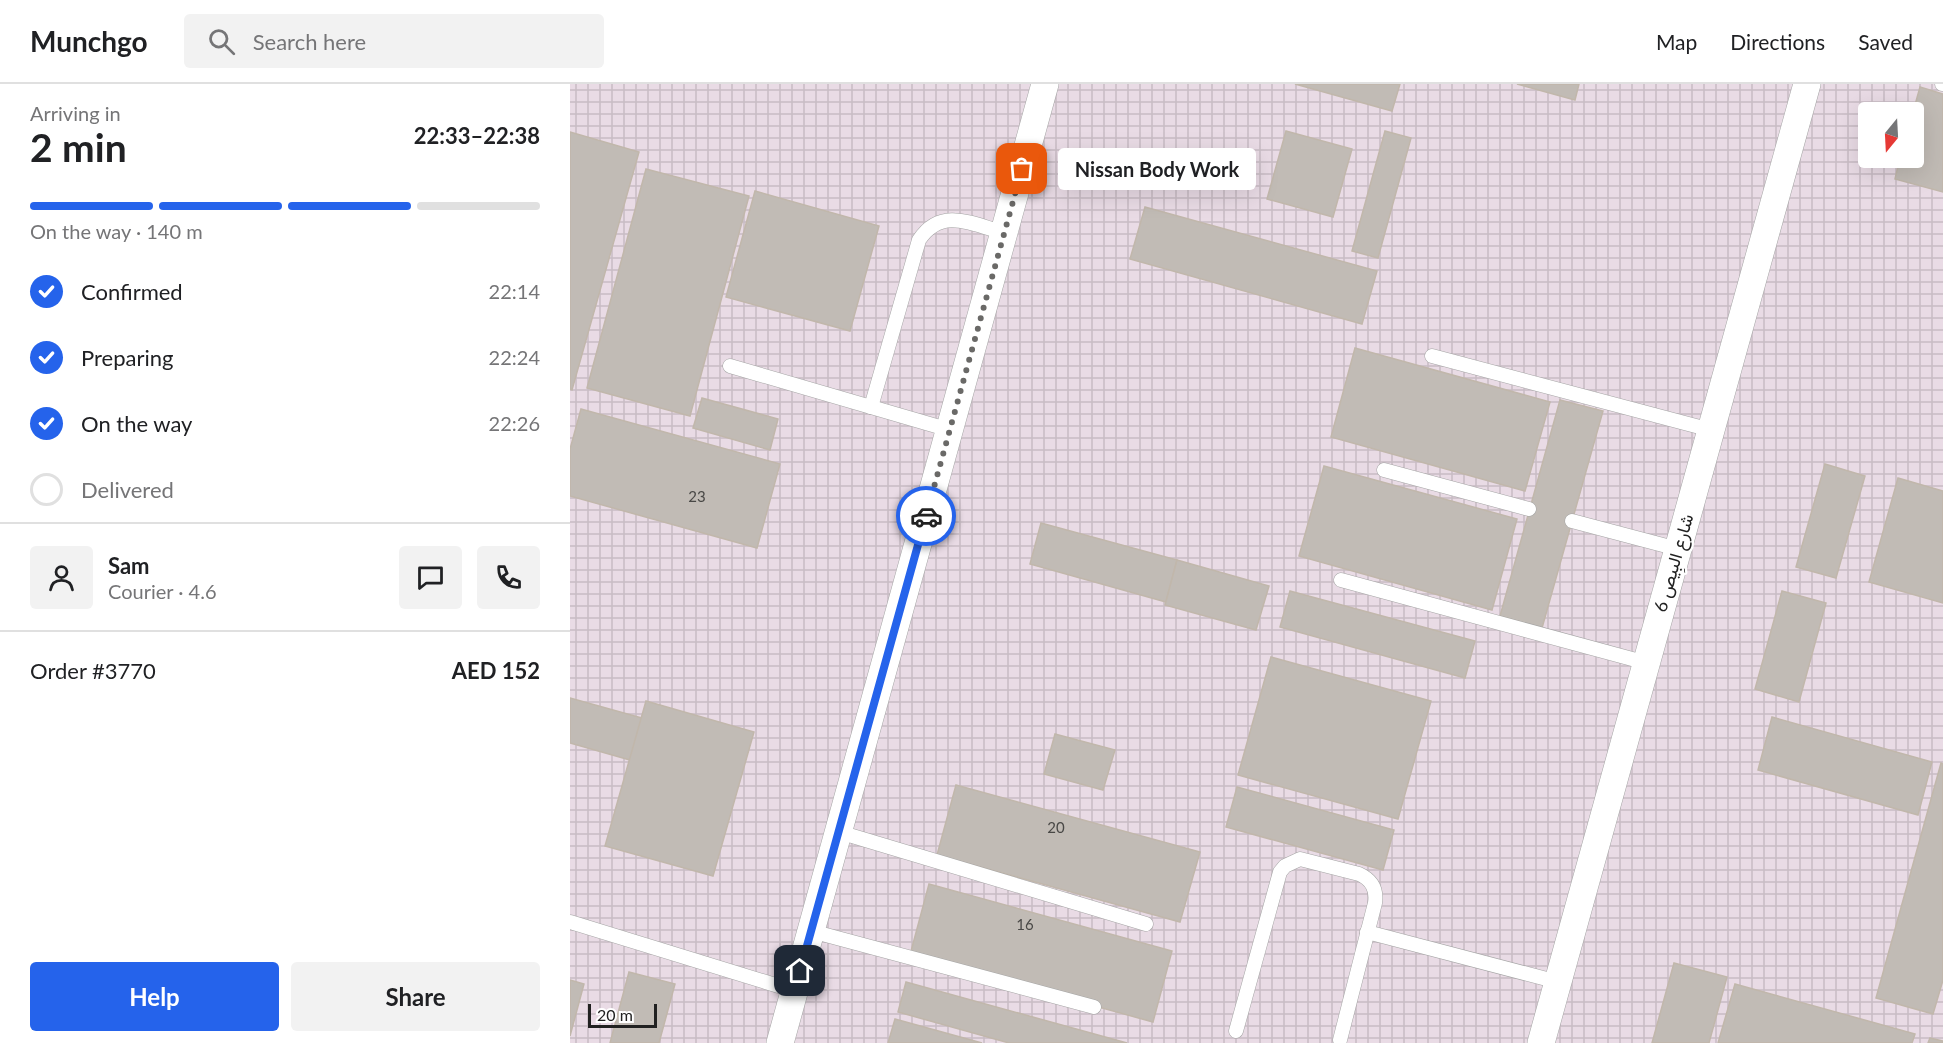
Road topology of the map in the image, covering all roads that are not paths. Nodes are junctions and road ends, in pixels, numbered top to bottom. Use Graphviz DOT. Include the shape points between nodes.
graph roads {
  1 [pos="1045,84"];
  2 [pos="1808,84"];
  3 [pos="1004,232"];
  4 [pos="1432,356"];
  5 [pos="730,366"];
  6 [pos="871,407"];
  7 [pos="950,430"];
  8 [pos="1711,430"];
  9 [pos="1384,470"];
  10 [pos="1529,509"];
  11 [pos="1572,521"];
  12 [pos="1678,549"];
  13 [pos="1341,580"];
  14 [pos="1647,663"];
  15 [pos="838,832"];
  16 [pos="570,922"];
  17 [pos="1146,924"];
  18 [pos="811,931"];
  19 [pos="1367,932"];
  20 [pos="1558,982"];
  21 [pos="795,991"];
  22 [pos="1094,1007"];
  23 [pos="1236,1031"];
  24 [pos="1340,1040"];
  25 [pos="780,1043"];
  26 [pos="1541,1043"];
  1 -- 3 [label="street"];
  2 -- 8 [label="street, شارع البِيص 6"];
  3 -- 6 [label="lane" via="950,219 931,225 924,232"];
  3 -- 7 [label="street"];
  4 -- 8 [label="lane"];
  5 -- 6 [label="lane"];
  6 -- 7 [label="lane"];
  7 -- 15 [label="street"];
  8 -- 12 [label="street, شارع البِيص 6"];
  9 -- 10 [label="lane"];
  11 -- 12 [label="lane"];
  12 -- 14 [label="street, شارع البِيص 6"];
  13 -- 14 [label="lane"];
  14 -- 20 [label="street, شارع البِيص 6"];
  15 -- 17 [label="lane"];
  15 -- 18 [label="street"];
  16 -- 21 [label="lane"];
  18 -- 21 [label="street"];
  18 -- 22 [label="lane"];
  19 -- 20 [label="lane"];
  19 -- 23 [label="lane" via="1376,896 1366,877 1309,860 1300,859 1285,866 1277,880"];
  19 -- 24 [label="lane"];
  20 -- 26 [label="street, شارع البِيص 6"];
  21 -- 25 [label="street"];
}
